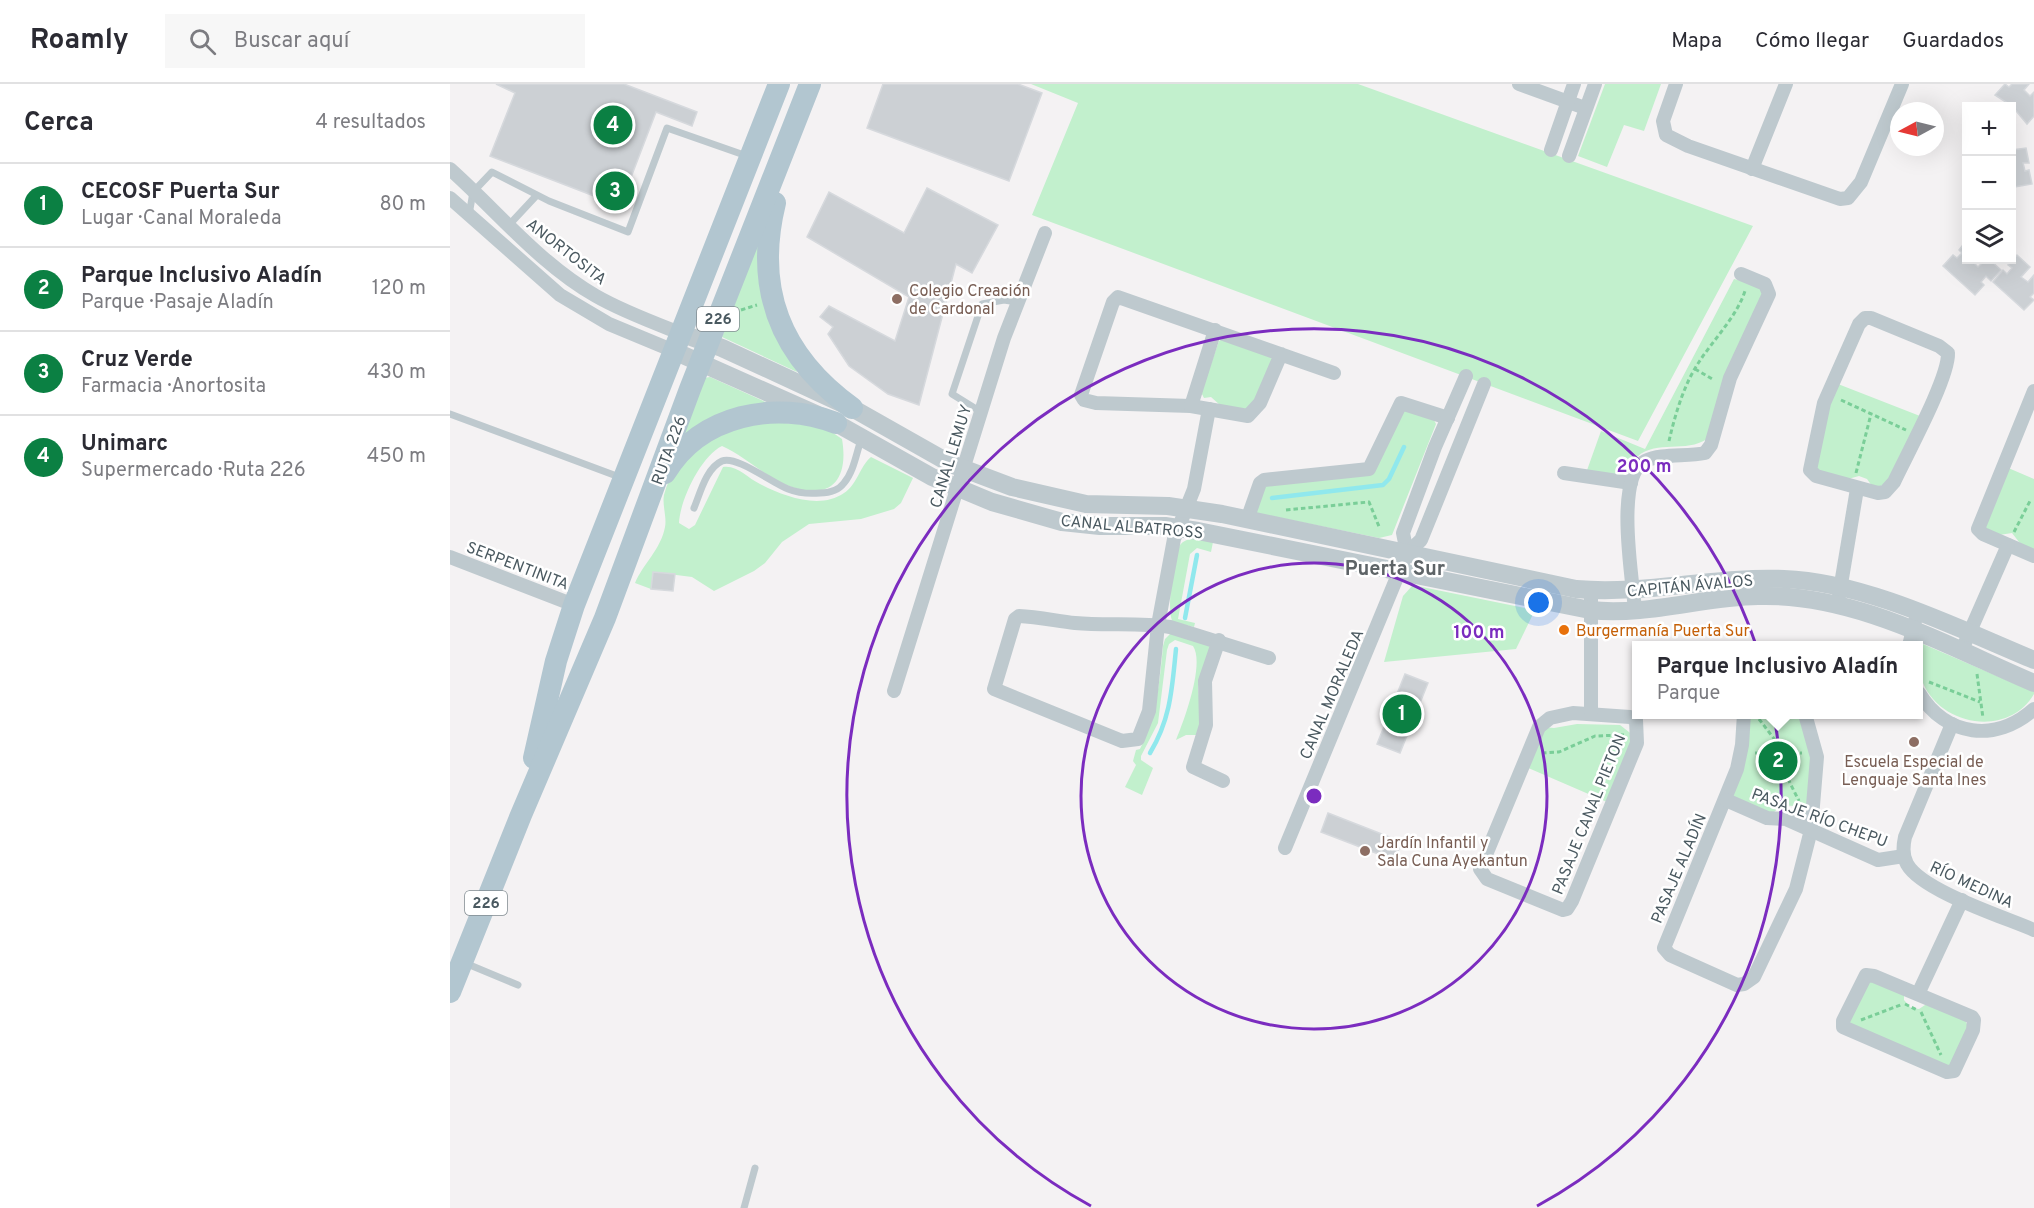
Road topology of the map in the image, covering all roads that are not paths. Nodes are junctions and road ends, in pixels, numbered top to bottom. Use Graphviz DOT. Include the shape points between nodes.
graph roads {
  1 [pos="779,84"];
  2 [pos="810,84"];
  3 [pos="1519,84"];
  4 [pos="1574,84"];
  5 [pos="1595,84"];
  6 [pos="1676,84"];
  7 [pos="1786,84"];
  8 [pos="1902,84"];
  9 [pos="1567,102"];
  10 [pos="1585,108"];
  11 [pos="789,139"];
  12 [pos="1551,150"];
  13 [pos="1569,156"];
  14 [pos="750,157"];
  15 [pos="450,169"];
  16 [pos="1752,169"];
  17 [pos="473,192"];
  18 [pos="536,196"];
  19 [pos="450,198"];
  20 [pos="469,215"];
  21 [pos="508,226"];
  22 [pos="1045,233"];
  23 [pos="1746,276"];
  24 [pos="1017,302"];
  25 [pos="1215,330"];
  26 [pos="677,342"];
  27 [pos="711,354"];
  28 [pos="1281,354"];
  29 [pos="1334,373"];
  30 [pos="1466,376"];
  31 [pos="1484,384"];
  32 [pos="2034,391"];
  33 [pos="1191,406"];
  34 [pos="1209,409"];
  35 [pos="981,411"];
  36 [pos="450,414"];
  37 [pos="844,416"];
  38 [pos="1448,418"];
  39 [pos="862,438"];
  40 [pos="963,469"];
  41 [pos="1564,473"];
  42 [pos="624,479"];
  43 [pos="1631,483"];
  44 [pos="1855,488"];
  45 [pos="957,489"];
  46 [pos="649,500"];
  47 [pos="694,508"];
  48 [pos="1187,508"];
  49 [pos="1247,520"];
  50 [pos="1178,528"];
  51 [pos="2008,545"];
  52 [pos="1407,553"];
  53 [pos="2034,556"];
  54 [pos="450,557"];
  55 [pos="1400,573"];
  56 [pos="1840,586"];
  57 [pos="1591,590"];
  58 [pos="1634,591"];
  59 [pos="574,605"];
  60 [pos="1837,605"];
  61 [pos="1590,610"];
  62 [pos="1635,610"];
  63 [pos="1158,625"];
  64 [pos="1913,630"];
  65 [pos="1970,634"];
  66 [pos="1219,640"];
  67 [pos="1961,652"];
  68 [pos="1269,658"];
  69 [pos="2034,660"];
  70 [pos="2034,683"];
  71 [pos="894,691"];
  72 [pos="1923,698"];
  73 [pos="2034,709"];
  74 [pos="1591,713"];
  75 [pos="1744,719"];
  76 [pos="1807,719"];
  77 [pos="1952,724"];
  78 [pos="1223,781"];
  79 [pos="1726,800"];
  80 [pos="521,815"];
  81 [pos="1811,830"];
  82 [pos="1285,848"];
  83 [pos="1904,856"];
  84 [pos="1962,900"];
  85 [pos="2034,930"];
  86 [pos="462,962"];
  87 [pos="518,985"];
  88 [pos="450,992"];
  89 [pos="1917,994"];
  90 [pos="755,1168"];
  91 [pos="744,1208"];
  1 -- 14 [label="main road, RUTA 226 / 226"];
  2 -- 11 [label="main road, RUTA 226 / 226"];
  3 -- 9 [label="street"];
  4 -- 9 [label="street"];
  5 -- 10 [label="street"];
  6 -- 16 [label="street" via="1663,121 1666,135"];
  7 -- 16 [label="street"];
  8 -- 16 [label="street" via="1868,168 1848,198 1831,197"];
  9 -- 10 [label="street"];
  9 -- 12 [label="street"];
  10 -- 13 [label="street"];
  11 -- 27 [label="main road, RUTA 226 / 226"];
  11 -- 37 [label="main road" via="768,241 773,303 797,355"];
  14 -- 18 [label="lane" via="667,128 628,232"];
  14 -- 26 [label="main road, RUTA 226 / 226"];
  15 -- 17 [label="street, ANORTOSITA"];
  17 -- 18 [label="lane" via="492,172"];
  17 -- 20 [label="lane"];
  17 -- 21 [label="street, ANORTOSITA"];
  18 -- 21 [label="lane"];
  19 -- 20 [label="street"];
  20 -- 26 [label="street" via="536,276 586,312"];
  21 -- 26 [label="street, ANORTOSITA" via="548,262 596,296"];
  22 -- 24 [label="street, CANAL LEMUY"];
  23 -- 43 [label="street" via="1765,284 1769,292 1727,387 1720,421 1708,450 1640,464"];
  24 -- 35 [label="street, CANAL LEMUY"];
  24 -- 35 [label="lane" via="982,304 952,394"];
  25 -- 28 [label="street"];
  25 -- 33 [label="street"];
  25 -- 33 [label="street" via="1116,297 1081,391 1083,400 1096,402"];
  26 -- 27 [label="street"];
  26 -- 42 [label="main road, RUTA 226 / 226"];
  27 -- 37 [label="street, CANAL ALBATROSS"];
  27 -- 46 [label="main road, RUTA 226 / 226"];
  28 -- 29 [label="street"];
  28 -- 34 [label="street" via="1260,403 1250,416"];
  30 -- 38 [label="street, CANAL MORALEDA"];
  31 -- 52 [label="street, CANAL MORALEDA" via="1421,540"];
  32 -- 51 [label="street" via="1978,526 1983,534"];
  33 -- 34 [label="street"];
  34 -- 48 [label="street"];
  35 -- 40 [label="street, CANAL LEMUY"];
  36 -- 42 [label="lane"];
  37 -- 39 [label="street, CANAL ALBATROSS"];
  37 -- 40 [label="street, CANAL ALBATROSS"];
  37 -- 46 [label="main road" via="819,417 783,411 728,421 705,433 681,454"];
  38 -- 49 [label="street" via="1401,402 1369,469 1264,480"];
  38 -- 52 [label="street, CANAL MORALEDA" via="1403,533"];
  39 -- 45 [label="street, CANAL ALBATROSS"];
  39 -- 47 [label="lane" via="850,473 837,489 822,493 790,490 766,480 742,463 723,460 710,473"];
  40 -- 45 [label="street, CANAL LEMUY"];
  40 -- 48 [label="street, CANAL ALBATROSS" via="1061,500"];
  41 -- 43 [label="street"];
  42 -- 59 [label="main road, RUTA 226 / 226"];
  43 -- 58 [label="street" via="1627,517"];
  44 -- 44 [label="street" via="1878,493 1890,488 1948,359 1948,353 1939,346 1865,318 1821,413 1810,470 1816,476"];
  44 -- 56 [label="street"];
  45 -- 50 [label="street, CANAL ALBATROSS" via="1062,522"];
  45 -- 71 [label="street, CANAL LEMUY"];
  46 -- 80 [label="main road, RUTA 226 / 226" via="605,618"];
  48 -- 49 [label="street, CANAL ALBATROSS"];
  48 -- 50 [label="street"];
  49 -- 52 [label="street, CANAL ALBATROSS"];
  50 -- 55 [label="street, CANAL ALBATROSS"];
  50 -- 63 [label="street"];
  51 -- 53 [label="street"];
  51 -- 65 [label="street"];
  52 -- 55 [label="street, CANAL MORALEDA"];
  52 -- 57 [label="street, CAPITÁN ÁVALOS" via="1550,585"];
  54 -- 59 [label="street, SERPENTINITA"];
  55 -- 61 [label="street, CAPITÁN ÁVALOS"];
  55 -- 82 [label="street, CANAL MORALEDA"];
  56 -- 58 [label="street, CAPITÁN ÁVALOS" via="1747,578"];
  56 -- 60 [label="street"];
  56 -- 64 [label="street, CAPITÁN ÁVALOS"];
  57 -- 58 [label="street, CAPITÁN ÁVALOS"];
  57 -- 61 [label="street"];
  58 -- 62 [label="street"];
  59 -- 80 [label="main road, RUTA 226 / 226" via="556,661"];
  60 -- 62 [label="street, CAPITÁN ÁVALOS" via="1812,599 1760,596"];
  60 -- 64 [label="street, CAPITÁN ÁVALOS"];
  61 -- 62 [label="street, CAPITÁN ÁVALOS"];
  61 -- 74 [label="street"];
  63 -- 63 [label="street" via="1153,685 1147,719 1138,739 1122,741 994,689 1017,616 1075,623"];
  63 -- 66 [label="street"];
  64 -- 65 [label="street, CAPITÁN ÁVALOS"];
  64 -- 67 [label="street, CAPITÁN ÁVALOS"];
  65 -- 67 [label="street"];
  65 -- 69 [label="street, CAPITÁN ÁVALOS"];
  66 -- 68 [label="street"];
  66 -- 78 [label="street" via="1205,681 1206,725 1193,767"];
  67 -- 70 [label="street, CAPITÁN ÁVALOS"];
  72 -- 77 [label="street"];
  73 -- 77 [label="street" via="2014,724 1984,731"];
  74 -- 74 [label="street, PASAJE CANAL PIETON" via="1545,720 1480,869 1487,879 1557,908 1567,909 1637,743 1636,720"];
  75 -- 79 [label="street, PASAJE ALADÍN" via="1741,754"];
  76 -- 81 [label="street, PASAJE ALADÍN" via="1817,753"];
  77 -- 83 [label="street" via="1905,837"];
  79 -- 81 [label="street, PASAJE RÍO CHEPU" via="1767,818 1786,819"];
  79 -- 81 [label="street, PASAJE ALADÍN" via="1664,948 1670,955 1731,983 1744,984 1758,968 1796,889"];
  80 -- 86 [label="main road, RUTA 226 / 226"];
  81 -- 83 [label="street, PASAJE RÍO CHEPU" via="1878,860"];
  83 -- 84 [label="street, RÍO MEDINA" via="1917,876"];
  84 -- 85 [label="street, RÍO MEDINA"];
  84 -- 89 [label="street"];
  86 -- 87 [label="lane"];
  86 -- 88 [label="main road, RUTA 226 / 226"];
  89 -- 89 [label="street" via="1974,1020 1956,1068 1949,1073 1843,1027 1866,975"];
  90 -- 91 [label="lane"];
}
